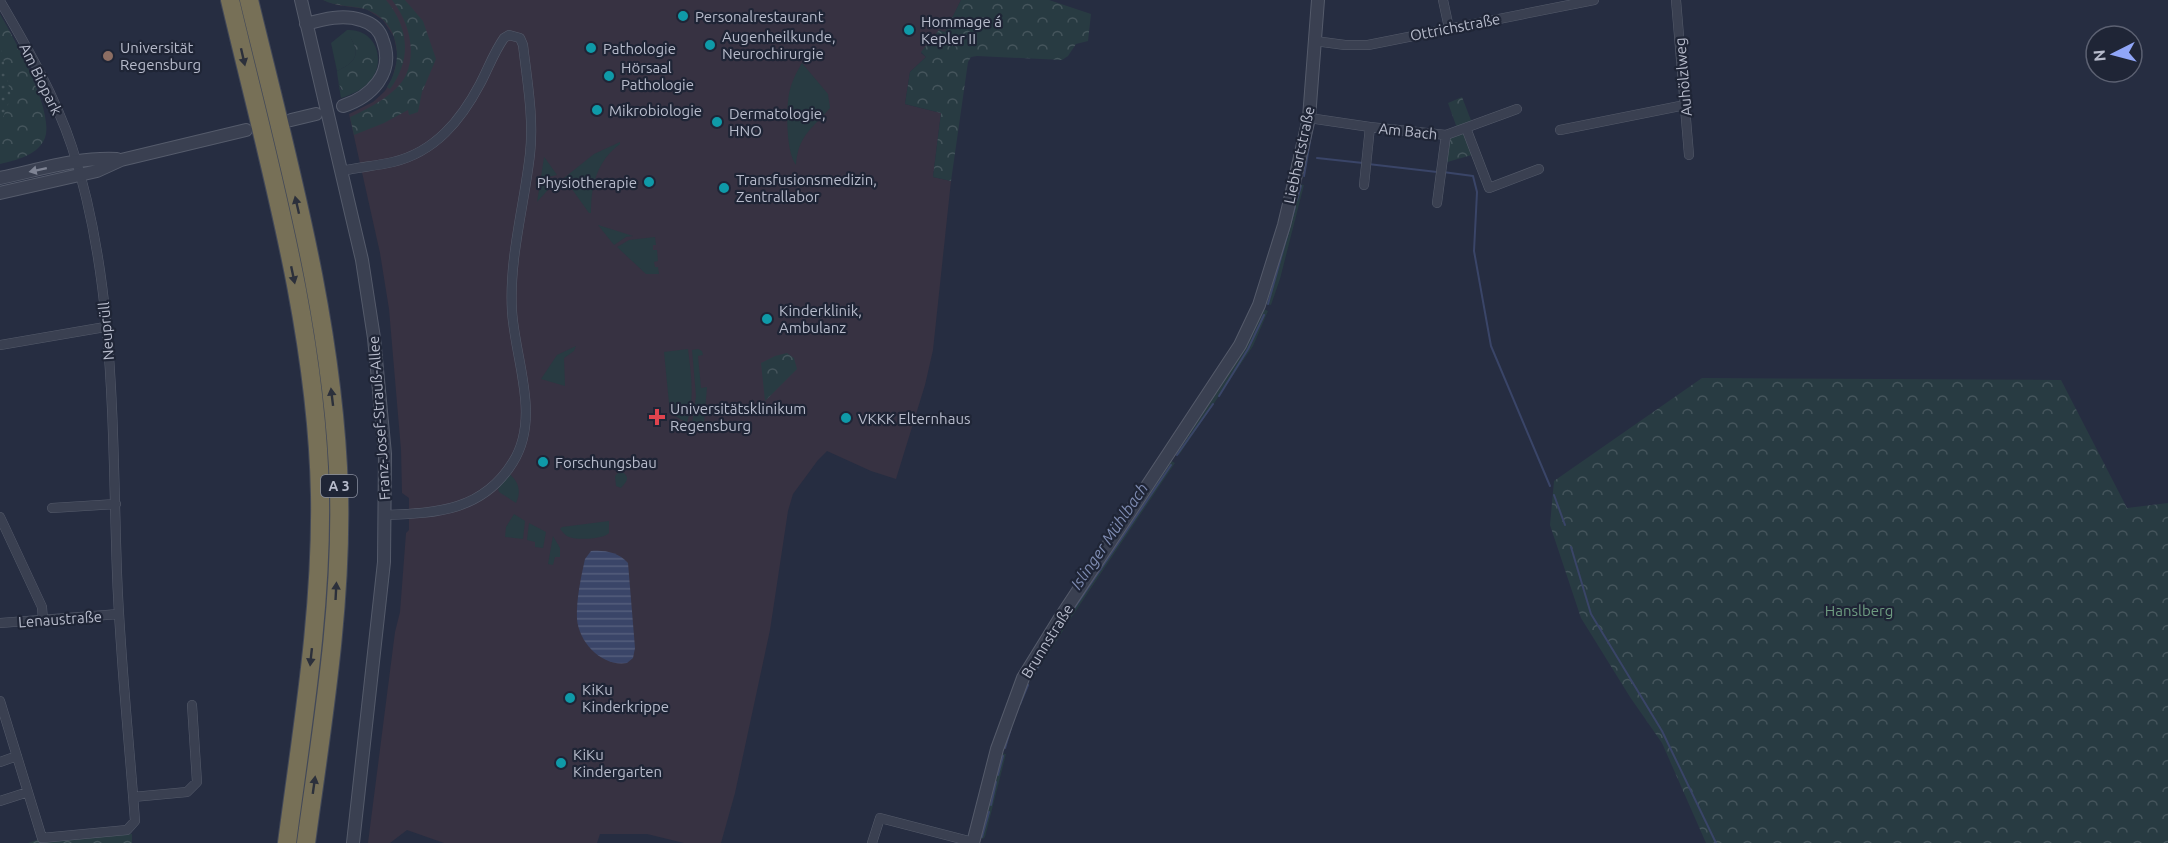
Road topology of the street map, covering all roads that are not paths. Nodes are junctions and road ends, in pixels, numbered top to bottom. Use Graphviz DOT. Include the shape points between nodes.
graph roads {
  1 [pos="230,0"];
  2 [pos="249,0"];
  3 [pos="301,0"];
  4 [pos="1318,0"];
  5 [pos="1443,0"];
  6 [pos="1594,0"];
  7 [pos="1676,0"];
  8 [pos="0,1"];
  9 [pos="306,24"];
  10 [pos="1449,28"];
  11 [pos="1315,41"];
  12 [pos="1685,105"];
  13 [pos="343,106"];
  14 [pos="1517,109"];
  15 [pos="316,114"];
  16 [pos="1312,119"];
  17 [pos="291,120"];
  18 [pos="1370,127"];
  19 [pos="1466,128"];
  20 [pos="1560,129"];
  21 [pos="246,130"];
  22 [pos="1446,135"];
  23 [pos="1689,154"];
  24 [pos="121,160"];
  25 [pos="76,161"];
  26 [pos="1539,169"];
  27 [pos="342,171"];
  28 [pos="80,174"];
  29 [pos="0,178"];
  30 [pos="1364,185"];
  31 [pos="0,193"];
  32 [pos="1437,203"];
  33 [pos="1269,271"];
  34 [pos="105,327"];
  35 [pos="0,345"];
  36 [pos="116,504"];
  37 [pos="52,508"];
  38 [pos="386,515"];
  39 [pos="0,517"];
  40 [pos="119,614"];
  41 [pos="43,621"];
  42 [pos="0,623"];
  43 [pos="0,701"];
  44 [pos="192,705"];
  45 [pos="17,756"];
  46 [pos="0,762"];
  47 [pos="28,792"];
  48 [pos="134,797"];
  49 [pos="0,801"];
  50 [pos="287,843"];
  51 [pos="306,843"];
  52 [pos="353,843"];
  53 [pos="872,843"];
  54 [pos="973,843"];
  1 -- 50 [label="highway, A 3, one-way" via="299,302 318,456 320,532 315,617"];
  51 -- 2 [label="highway, A 3, one-way" via="335,619 337,451 313,280"];
  3 -- 9 [label="street, Franz-Josef-Strauß-Allee"];
  4 -- 11 [label="street, Liebhartstraße"];
  5 -- 10 [label="street"];
  6 -- 10 [label="street, Ottrichstraße"];
  7 -- 12 [label="street, Auhölzlweg"];
  8 -- 25 [label="street, Am Biopark" via="48,89"];
  9 -- 13 [label="street" via="356,18 370,24 382,36 387,52 383,76 369,93"];
  9 -- 27 [label="street, Franz-Josef-Strauß-Allee"];
  10 -- 11 [label="street, Ottrichstraße" via="1368,45"];
  11 -- 16 [label="street, Liebhartstraße"];
  12 -- 20 [label="street"];
  12 -- 23 [label="street, Auhölzlweg"];
  14 -- 19 [label="street, Am Bach"];
  15 -- 17 [label="street"];
  16 -- 18 [label="street, Am Bach"];
  16 -- 33 [label="street, Liebhartstraße"];
  18 -- 22 [label="street, Am Bach"];
  18 -- 30 [label="street, Am Bach"];
  19 -- 22 [label="street, Am Bach"];
  19 -- 26 [label="street" via="1489,188"];
  21 -- 24 [label="street"];
  22 -- 32 [label="street, Am Bach"];
  24 -- 25 [label="street"];
  24 -- 28 [label="street"];
  25 -- 28 [label="street, Neuprüll"];
  25 -- 29 [label="street, one-way"];
  27 -- 38 [label="street, Franz-Josef-Strauß-Allee" via="374,338 385,454"];
  27 -- 38 [label="street" via="394,162 434,142 464,110 504,38 520,38 531,135 512,291 525,402 521,445 501,479 475,500 435,512"];
  28 -- 31 [label="street"];
  28 -- 34 [label="street, Neuprüll" via="101,283"];
  33 -- 54 [label="street, Brunnstraße" via="1259,305 1240,345 1023,678 997,749"];
  34 -- 35 [label="street"];
  34 -- 36 [label="street, Neuprüll"];
  36 -- 37 [label="street"];
  36 -- 40 [label="street, Neuprüll"];
  38 -- 52 [label="street, Franz-Josef-Strauß-Allee"];
  39 -- 41 [label="street" via="42,607"];
  40 -- 41 [label="street, Lenaustraße"];
  40 -- 48 [label="street, Neuprüll"];
  41 -- 42 [label="street, Lenaustraße"];
  43 -- 45 [label="street"];
  44 -- 48 [label="street" via="197,782 187,792"];
  45 -- 46 [label="street"];
  45 -- 47 [label="street"];
  47 -- 48 [label="street, Neuprüll" via="42,838 127,830 135,821"];
  47 -- 49 [label="street"];
  53 -- 54 [label="street" via="880,818"];
}
